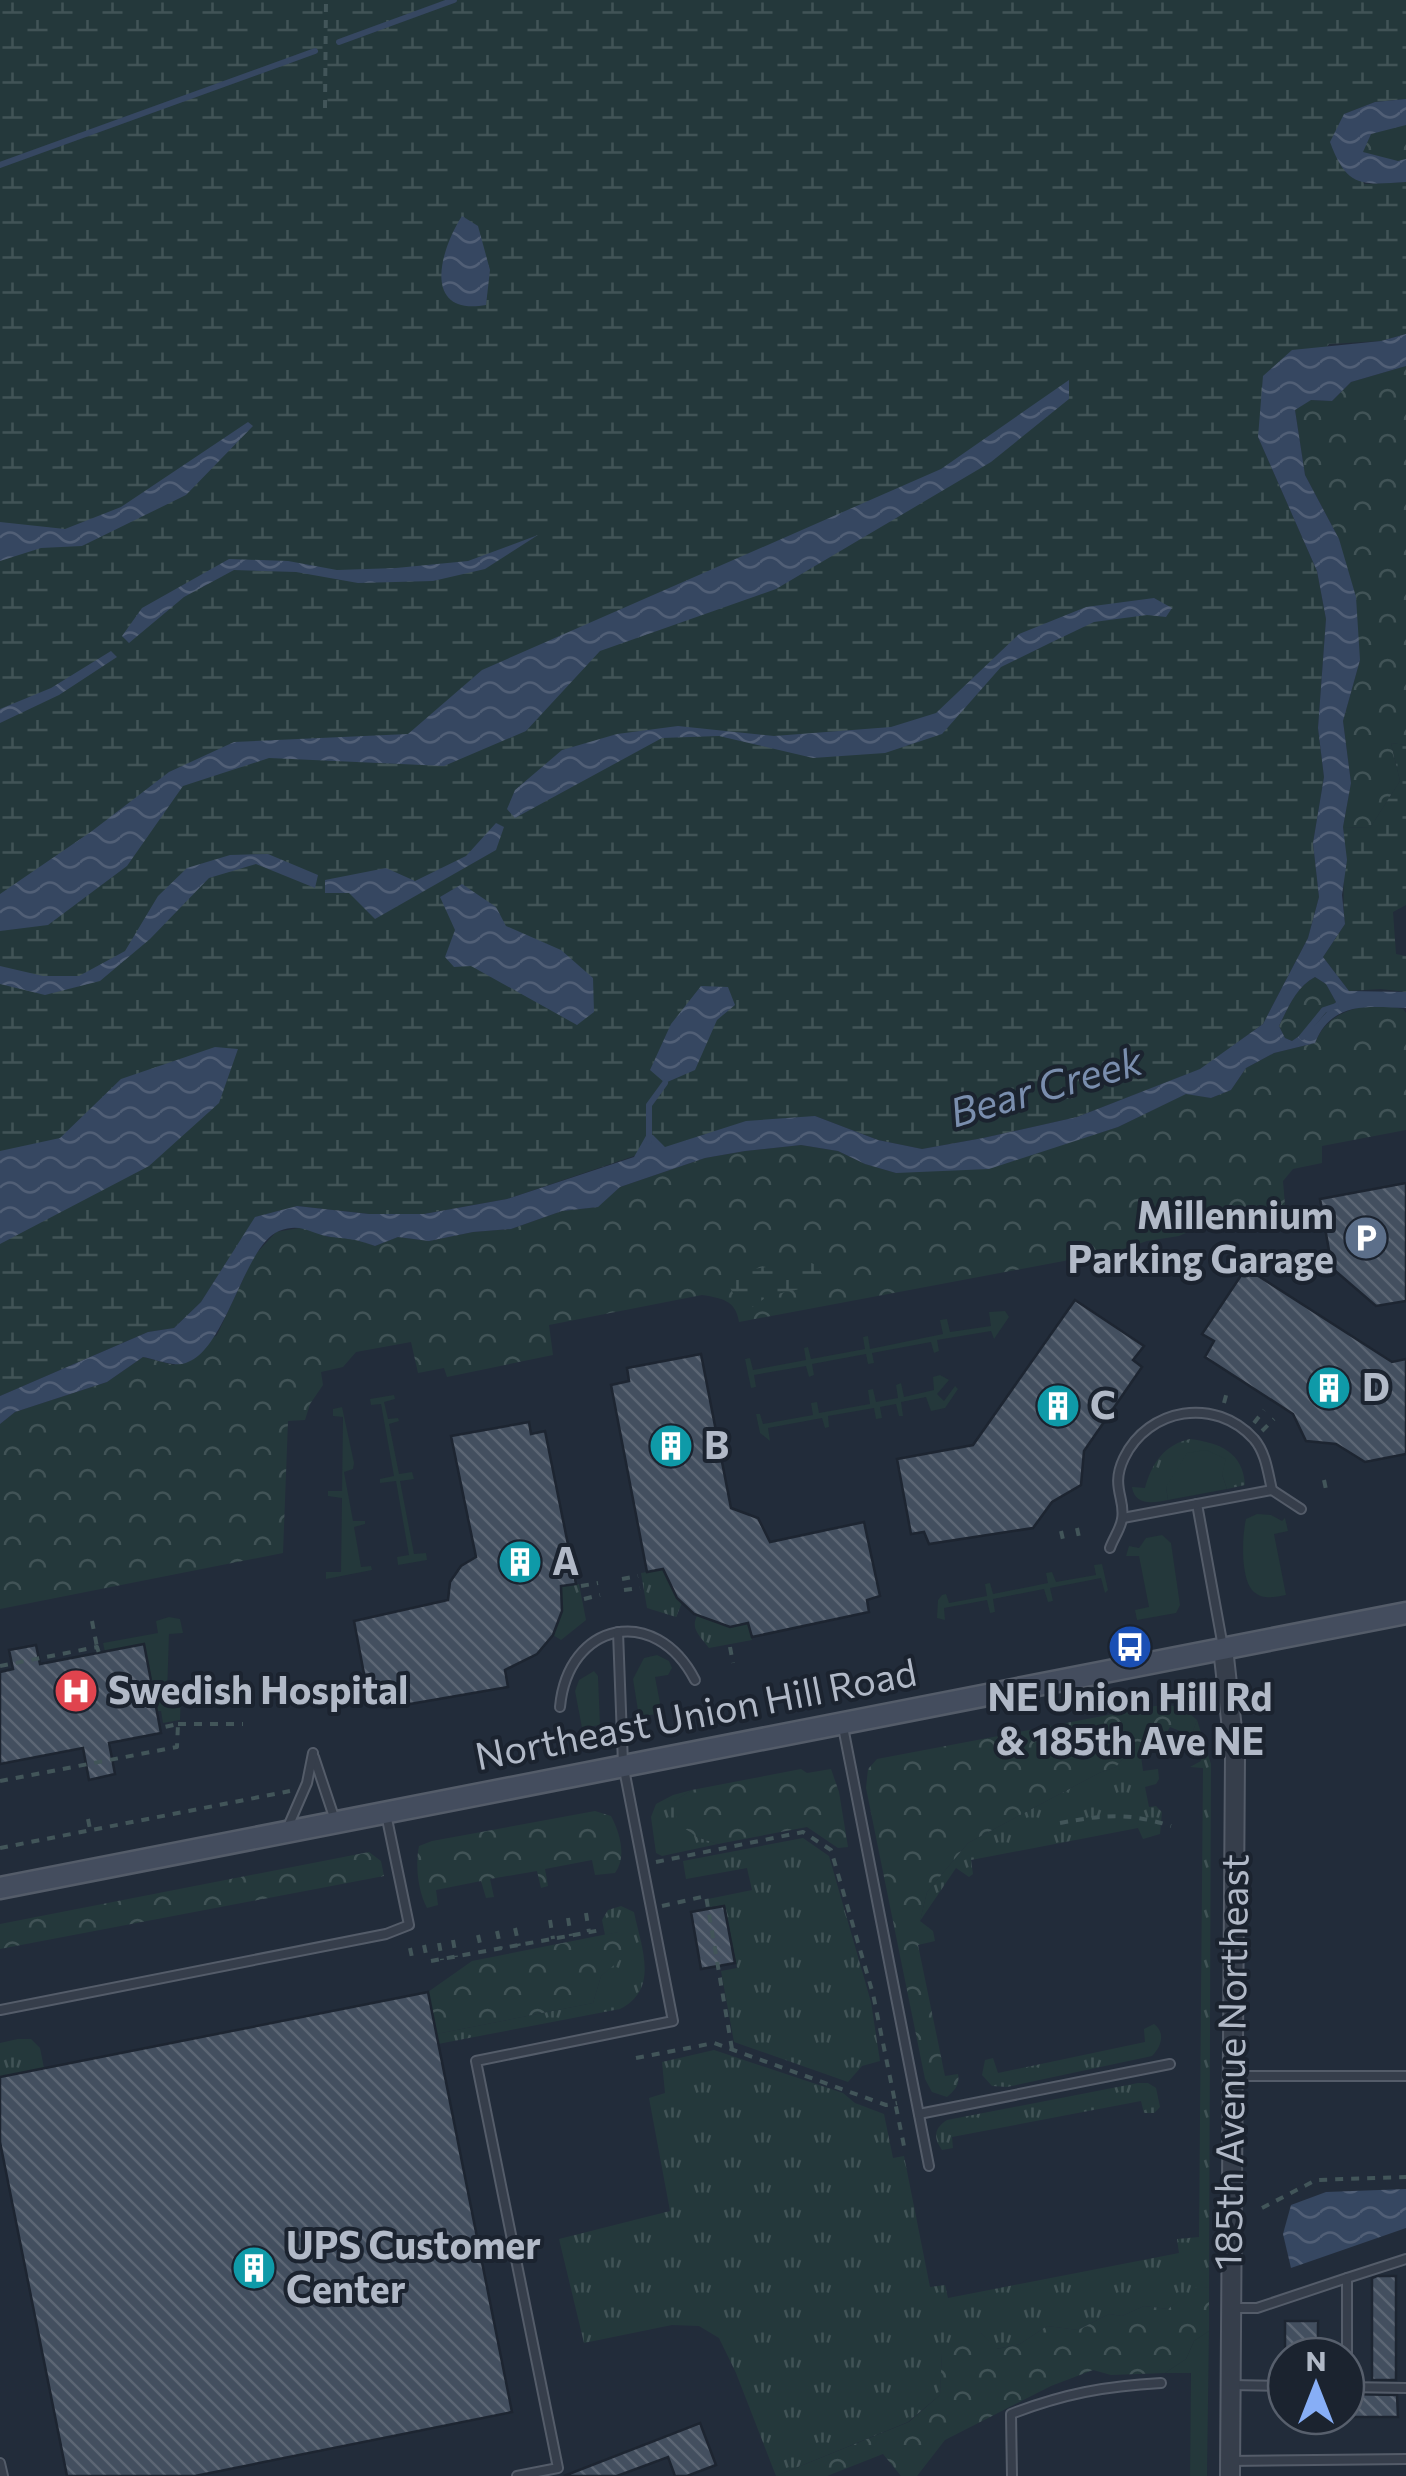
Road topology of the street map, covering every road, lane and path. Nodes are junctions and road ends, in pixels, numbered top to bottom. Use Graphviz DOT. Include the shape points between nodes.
graph roads {
  1 [pos="326,0"];
  2 [pos="324,108"];
  3 [pos="1227,1392"];
  4 [pos="1223,1408"];
  5 [pos="1264,1410"];
  6 [pos="1274,1419"];
  7 [pos="1254,1423"];
  8 [pos="1262,1431"];
  9 [pos="1324,1480"];
  10 [pos="1272,1490"];
  11 [pos="1327,1494"];
  12 [pos="1197,1504"];
  13 [pos="1301,1509"];
  14 [pos="1123,1518"];
  15 [pos="1077,1528"];
  16 [pos="1061,1531"];
  17 [pos="1080,1542"];
  18 [pos="1064,1544"];
  19 [pos="1110,1548"];
  20 [pos="638,1576"];
  21 [pos="622,1579"];
  22 [pos="598,1583"];
  23 [pos="582,1586"];
  24 [pos="640,1588"];
  25 [pos="624,1590"];
  26 [pos="600,1596"];
  27 [pos="584,1599"];
  28 [pos="1406,1613"];
  29 [pos="92,1621"];
  30 [pos="618,1632"];
  31 [pos="730,1647"];
  32 [pos="1223,1648"];
  33 [pos="734,1663"];
  34 [pos="0,1666"];
  35 [pos="696,1680"];
  36 [pos="560,1707"];
  37 [pos="842,1722"];
  38 [pos="178,1724"];
  39 [pos="243,1724"];
  40 [pos="160,1728"];
  41 [pos="622,1764"];
  42 [pos="0,1780"];
  43 [pos="294,1790"];
  44 [pos="386,1810"];
  45 [pos="88,1819"];
  46 [pos="335,1821"];
  47 [pos="1060,1823"];
  48 [pos="1171,1826"];
  49 [pos="90,1829"];
  50 [pos="286,1831"];
  51 [pos="0,1848"];
  52 [pos="641,1865"];
  53 [pos="0,1888"];
  54 [pos="650,1908"];
  55 [pos="586,1913"];
  56 [pos="568,1918"];
  57 [pos="550,1920"];
  58 [pos="515,1928"];
  59 [pos="602,1930"];
  60 [pos="497,1932"];
  61 [pos="590,1932"];
  62 [pos="478,1935"];
  63 [pos="571,1936"];
  64 [pos="553,1939"];
  65 [pos="453,1940"];
  66 [pos="439,1943"];
  67 [pos="424,1945"];
  68 [pos="518,1946"];
  69 [pos="410,1948"];
  70 [pos="501,1949"];
  71 [pos="482,1952"];
  72 [pos="456,1957"];
  73 [pos="442,1960"];
  74 [pos="414,1962"];
  75 [pos="0,2010"];
  76 [pos="732,2049"];
  77 [pos="636,2058"];
  78 [pos="1170,2064"];
  79 [pos="1232,2076"];
  80 [pos="1406,2076"];
  81 [pos="916,2100"];
  82 [pos="894,2103"];
  83 [pos="919,2114"];
  84 [pos="924,2142"];
  85 [pos="929,2166"];
  86 [pos="1406,2177"];
  87 [pos="1262,2208"];
  88 [pos="1406,2259"];
  89 [pos="1347,2278"];
  90 [pos="1230,2308"];
  91 [pos="1347,2336"];
  92 [pos="1162,2383"];
  93 [pos="1230,2385"];
  94 [pos="1266,2386"];
  95 [pos="1366,2387"];
  96 [pos="1406,2388"];
  97 [pos="1406,2459"];
  98 [pos="0,2463"];
  99 [pos="1230,2468"];
  100 [pos="2,2476"];
  101 [pos="517,2476"];
  102 [pos="1012,2476"];
  1 -- 2 [label="path"];
  3 -- 4 [label="path"];
  5 -- 7 [label="path"];
  6 -- 8 [label="path"];
  9 -- 11 [label="path"];
  10 -- 12 [label="lane"];
  10 -- 13 [label="lane"];
  10 -- 14 [label="lane" via="1254,1439 1224,1417 1180,1411 1145,1428 1124,1459 1116,1487"];
  12 -- 14 [label="lane"];
  12 -- 32 [label="lane"];
  14 -- 19 [label="lane"];
  15 -- 17 [label="path"];
  16 -- 18 [label="path"];
  20 -- 21 [label="path"];
  22 -- 23 [label="path"];
  24 -- 25 [label="path"];
  26 -- 27 [label="path"];
  28 -- 32 [label="main road, Northeast Union Hill Road"];
  29 -- 34 [label="path" via="98,1650"];
  30 -- 35 [label="lane" via="649,1633 669,1644"];
  30 -- 36 [label="lane" via="590,1644 575,1660"];
  30 -- 41 [label="lane"];
  31 -- 33 [label="path"];
  32 -- 37 [label="main road, Northeast Union Hill Road"];
  32 -- 79 [label="street, 185th Avenue Northeast" via="1235,1756"];
  37 -- 41 [label="main road, Northeast Union Hill Road"];
  37 -- 81 [label="lane"];
  38 -- 39 [label="path"];
  38 -- 40 [label="path"];
  38 -- 42 [label="path" via="177,1747"];
  41 -- 44 [label="main road, Northeast Union Hill Road"];
  41 -- 52 [label="lane"];
  43 -- 49 [label="path"];
  44 -- 46 [label="main road, Northeast Union Hill Road"];
  44 -- 75 [label="lane" via="409,1925"];
  45 -- 49 [label="path"];
  46 -- 50 [label="main road, Northeast Union Hill Road"];
  46 -- 50 [label="lane" via="313,1753"];
  47 -- 48 [label="path" via="1140,1816"];
  49 -- 51 [label="path"];
  50 -- 53 [label="main road, Northeast Union Hill Road"];
  52 -- 54 [label="lane"];
  52 -- 82 [label="path" via="803,1832 831,1850 873,1994"];
  54 -- 76 [label="path" via="706,1896"];
  54 -- 101 [label="lane" via="674,2021 476,2061 558,2468"];
  55 -- 61 [label="path"];
  56 -- 63 [label="path"];
  57 -- 64 [label="path"];
  58 -- 68 [label="path"];
  59 -- 61 [label="path"];
  60 -- 70 [label="path"];
  61 -- 63 [label="path"];
  62 -- 71 [label="path"];
  63 -- 64 [label="path"];
  64 -- 68 [label="path"];
  65 -- 72 [label="path"];
  66 -- 73 [label="path"];
  67 -- 73 [label="path" via="429,1960"];
  68 -- 70 [label="path"];
  69 -- 74 [label="path"];
  70 -- 71 [label="path"];
  71 -- 72 [label="path"];
  72 -- 73 [label="path"];
  76 -- 77 [label="path" via="714,2042"];
  76 -- 82 [label="path"];
  78 -- 83 [label="lane"];
  79 -- 80 [label="lane"];
  79 -- 90 [label="street, 185th Avenue Northeast"];
  81 -- 82 [label="path"];
  81 -- 83 [label="lane"];
  82 -- 84 [label="path" via="904,2146"];
  83 -- 84 [label="lane"];
  84 -- 85 [label="lane"];
  86 -- 87 [label="path" via="1316,2180"];
  88 -- 89 [label="lane"];
  89 -- 90 [label="lane" via="1258,2308"];
  89 -- 91 [label="lane"];
  90 -- 93 [label="street, 185th Avenue Northeast"];
  92 -- 102 [label="lane" via="1060,2395 1011,2414"];
  93 -- 94 [label="lane"];
  93 -- 99 [label="street, 185th Avenue Northeast"];
  95 -- 96 [label="lane"];
  97 -- 99 [label="lane"];
  98 -- 100 [label="lane"];
}
